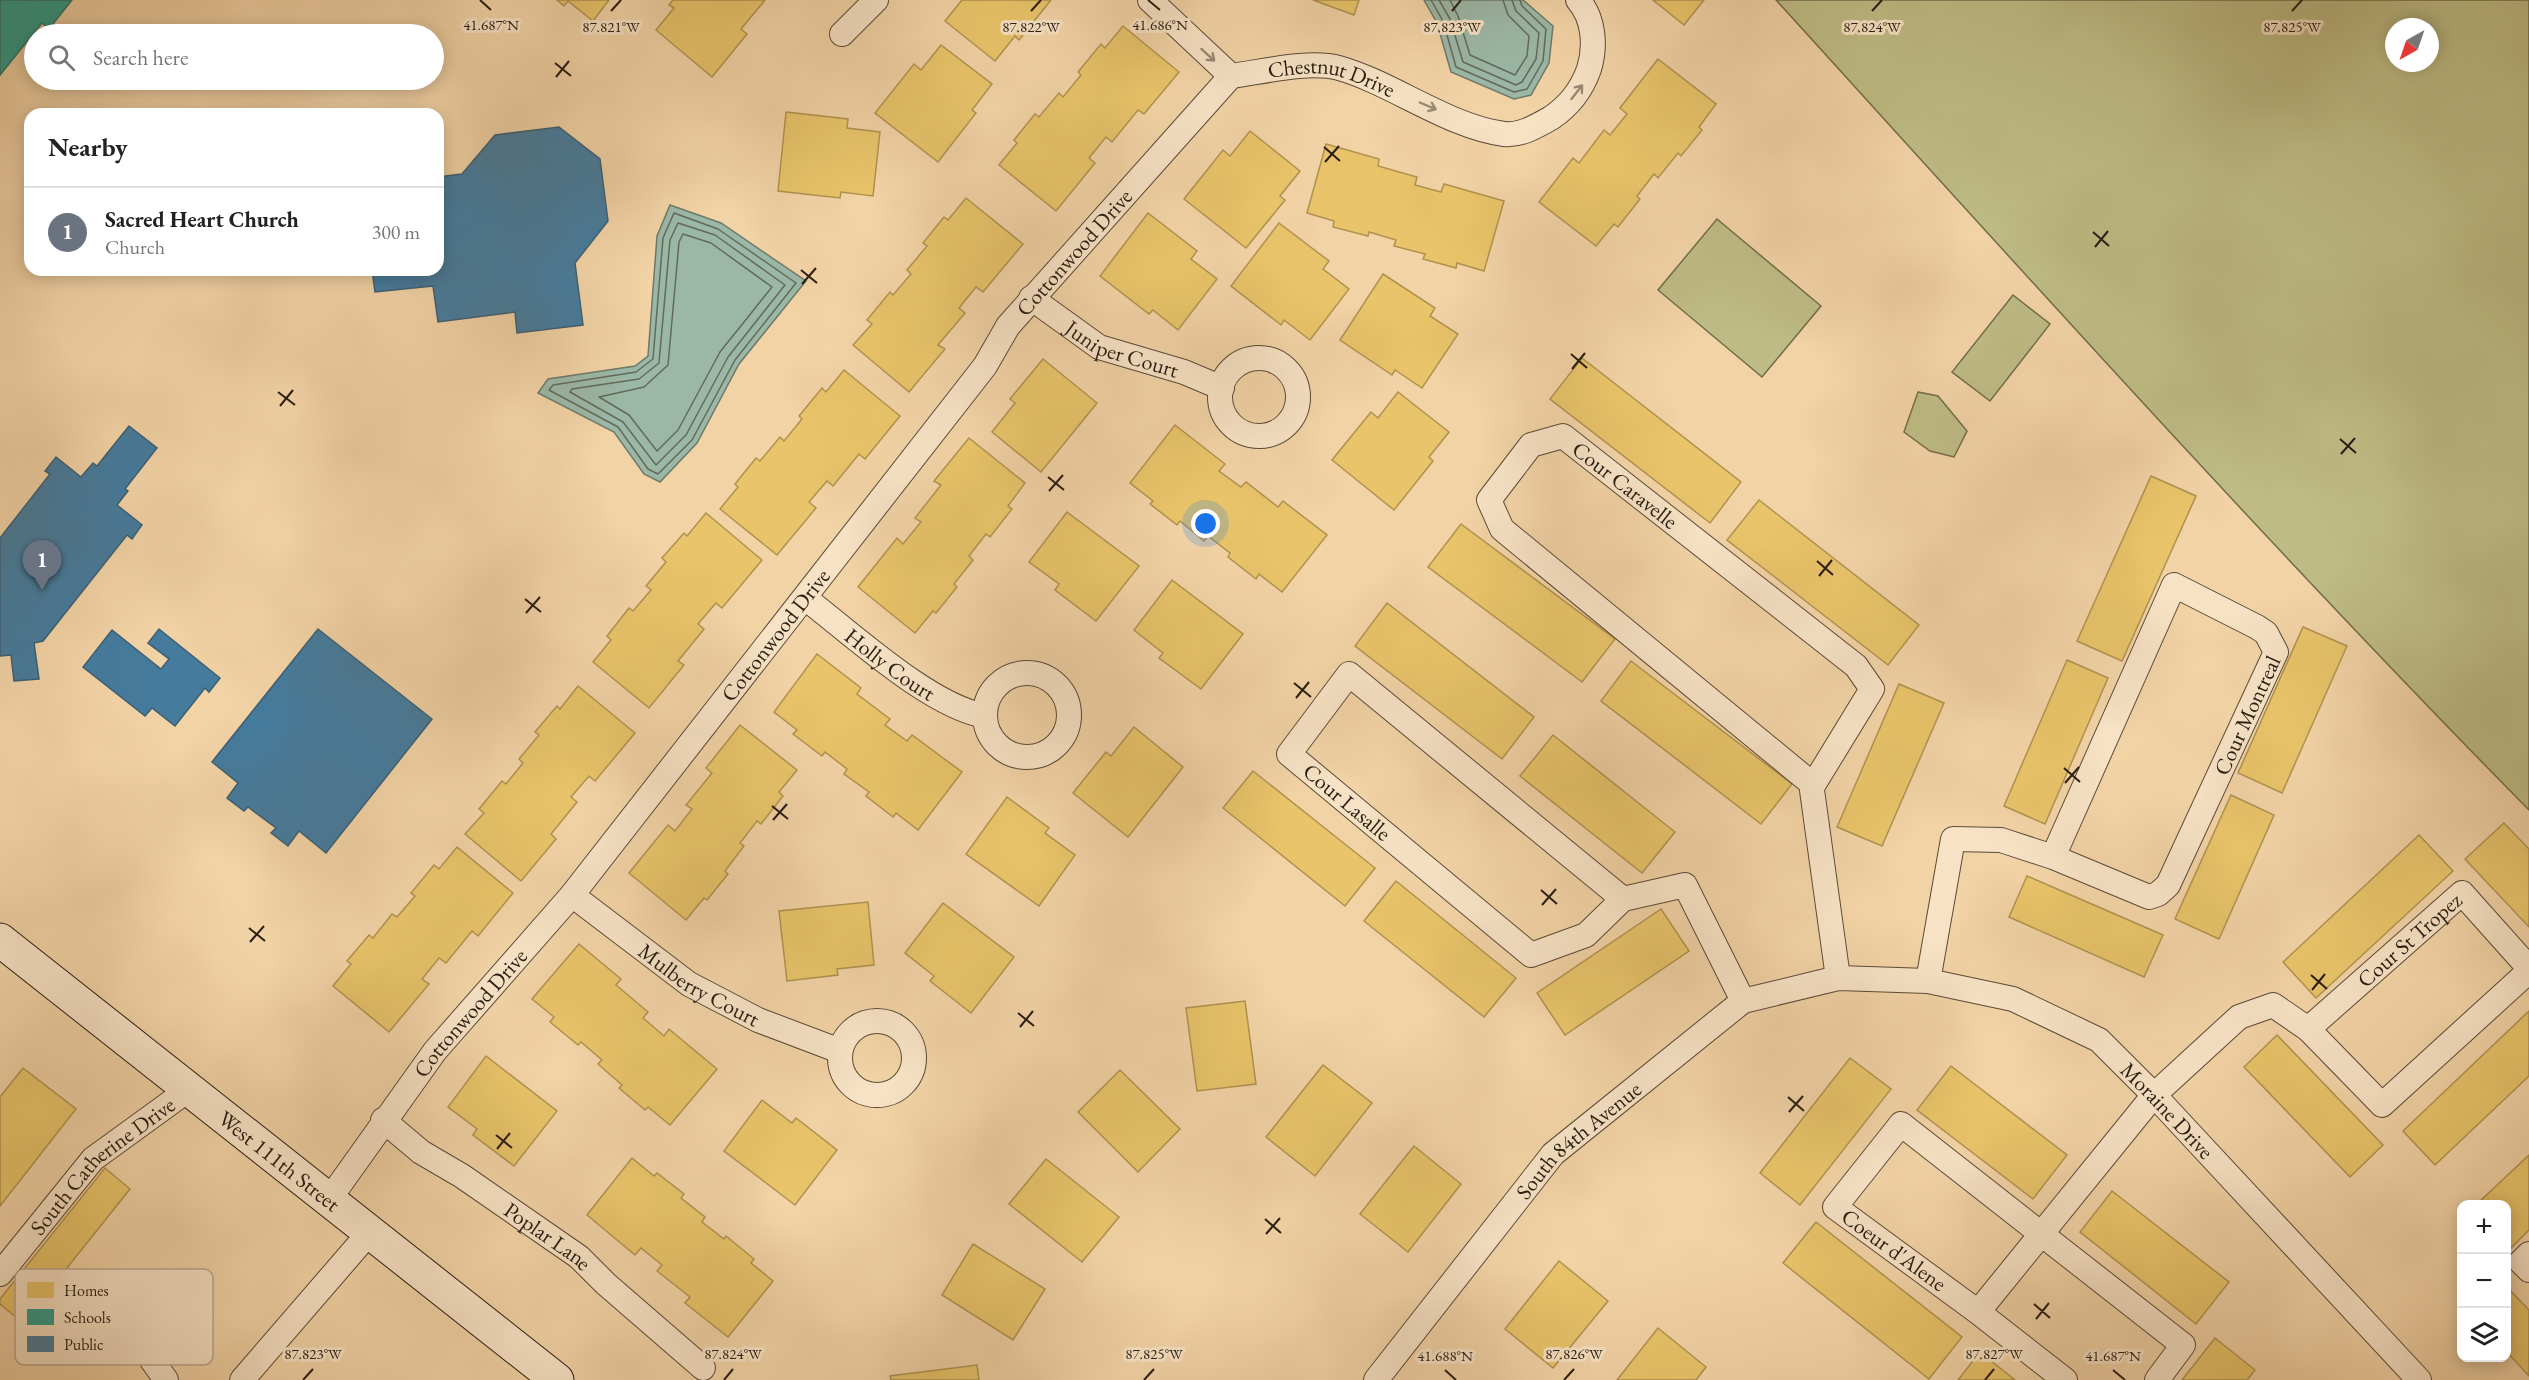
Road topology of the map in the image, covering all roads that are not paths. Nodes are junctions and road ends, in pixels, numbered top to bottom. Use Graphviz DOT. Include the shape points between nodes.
graph roads {
  1 [pos="876,0"];
  2 [pos="1150,0"];
  3 [pos="1578,0"];
  4 [pos="842,34"];
  5 [pos="1231,76"];
  6 [pos="1031,298"];
  7 [pos="1222,388"];
  8 [pos="806,598"];
  9 [pos="985,716"];
  10 [pos="1812,787"];
  11 [pos="2053,857"];
  12 [pos="572,895"];
  13 [pos="1623,899"];
  14 [pos="0,940"];
  15 [pos="2529,970"];
  16 [pos="1838,978"];
  17 [pos="1929,981"];
  18 [pos="1743,1001"];
  19 [pos="2308,1029"];
  20 [pos="840,1051"];
  21 [pos="188,1090"];
  22 [pos="2154,1095"];
  23 [pos="383,1120"];
  24 [pos="328,1201"];
  25 [pos="369,1233"];
  26 [pos="2042,1233"];
  27 [pos="2529,1254"];
  28 [pos="2529,1270"];
  29 [pos="0,1274"];
  30 [pos="1978,1312"];
  31 [pos="155,1365"];
  32 [pos="703,1368"];
  33 [pos="166,1380"];
  34 [pos="242,1380"];
  35 [pos="557,1380"];
  36 [pos="1376,1380"];
  37 [pos="2065,1380"];
  38 [pos="2157,1380"];
  39 [pos="2420,1380"];
  1 -- 4 [label="street"];
  2 -- 5 [label="street, Chestnut Drive, one-way"];
  5 -- 3 [label="street, Chestnut Drive, one-way" via="1312,65 1339,68 1471,124 1506,134 1533,128 1562,111 1583,86 1593,40 1591,23"];
  5 -- 6 [label="street, Cottonwood Drive"];
  6 -- 7 [label="street, Juniper Court" via="1099,347 1184,372"];
  6 -- 8 [label="street, Cottonwood Drive" via="1008,326 985,366"];
  8 -- 9 [label="street, Holly Court" via="918,686 969,713"];
  8 -- 12 [label="street, Cottonwood Drive"];
  10 -- 10 [label="street, Cour Caravelle" via="1502,529 1489,500 1531,445 1563,436 1856,666 1872,689"];
  10 -- 16 [label="street"];
  11 -- 11 [label="street, Cour Montreal" via="2149,897 2168,885 2276,652 2266,633 2174,585"];
  11 -- 17 [label="street, Cour Montreal" via="2001,840 1953,839"];
  12 -- 20 [label="street, Mulberry Court" via="689,984 758,1020"];
  12 -- 23 [label="street, Cottonwood Drive" via="435,1051"];
  13 -- 13 [label="street, Cour Lasalle" via="1349,674 1289,754 1531,955 1586,934"];
  13 -- 18 [label="street" via="1685,885"];
  14 -- 21 [label="main road, West 111th Street"];
  15 -- 19 [label="street, Cour St Tropez" via="2382,1105"];
  15 -- 19 [label="street, Cour St Tropez" via="2462,892"];
  16 -- 17 [label="street, Moraine Drive"];
  16 -- 18 [label="street, South 84th Avenue"];
  17 -- 22 [label="street, Moraine Drive" via="2013,999 2099,1040"];
  18 -- 36 [label="street, South 84th Avenue" via="1553,1154"];
  19 -- 22 [label="street, Cour St Tropez" via="2273,1005 2239,1017"];
  21 -- 24 [label="main road, West 111th Street"];
  21 -- 29 [label="street, South Catherine Drive" via="93,1159"];
  22 -- 26 [label="street"];
  22 -- 39 [label="street, Moraine Drive"];
  23 -- 24 [label="street, Cottonwood Drive"];
  23 -- 32 [label="street, Poplar Lane" via="421,1152 579,1257"];
  24 -- 25 [label="main road, West 111th Street"];
  25 -- 34 [label="street"];
  25 -- 35 [label="main road, West 111th Street"];
  26 -- 30 [label="street"];
  26 -- 30 [label="street, Coeur d'Alene" via="1900,1124 1835,1207"];
  26 -- 38 [label="street, Coeur d'Alene" via="2182,1345"];
  27 -- 28 [label="street" via="2521,1262"];
  30 -- 37 [label="street, Coeur d'Alene"];
  31 -- 33 [label="street"];
}
